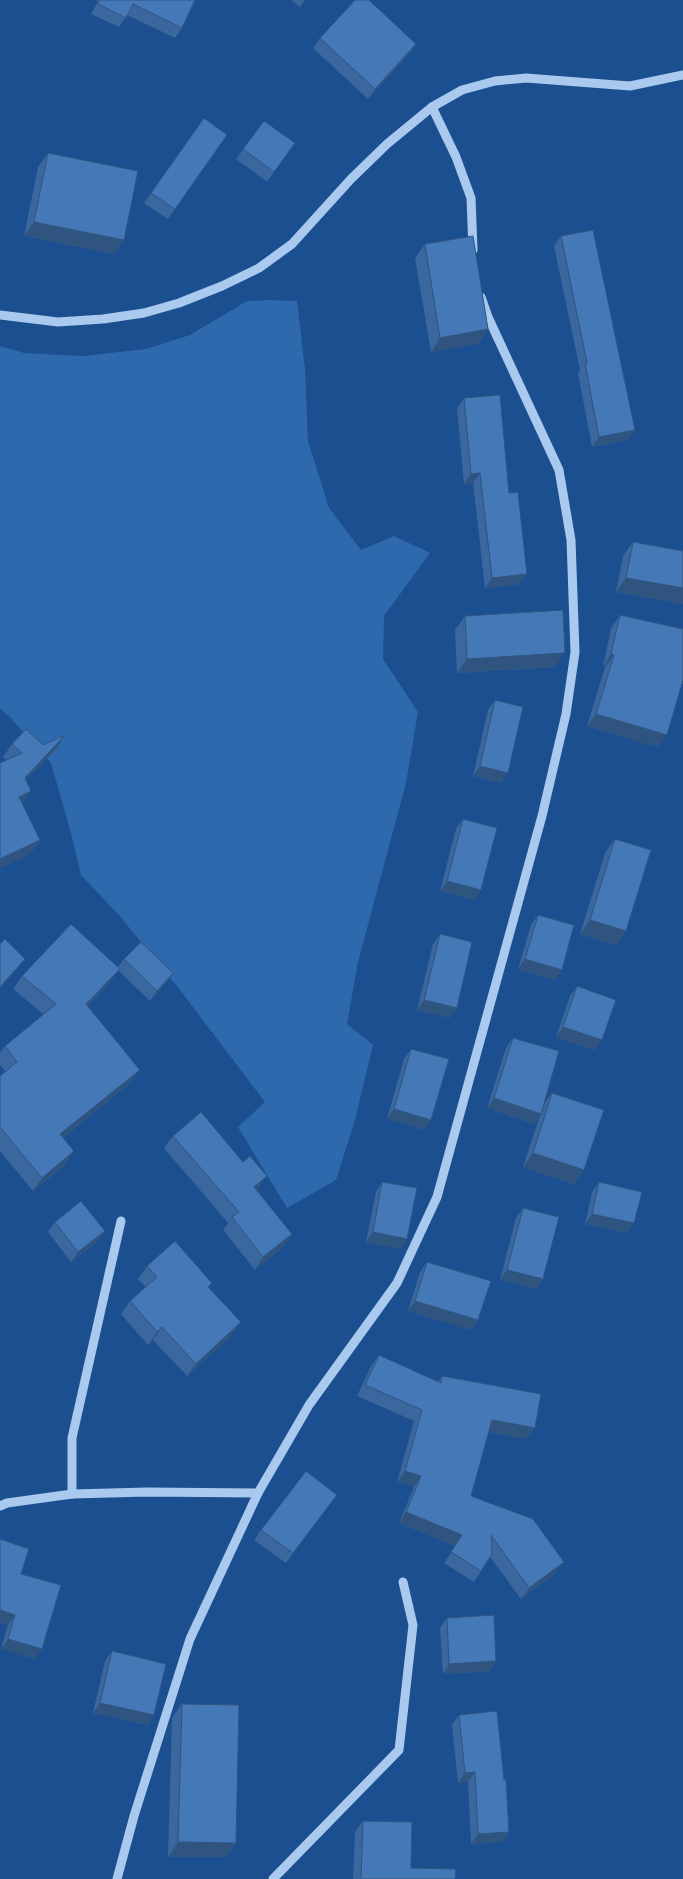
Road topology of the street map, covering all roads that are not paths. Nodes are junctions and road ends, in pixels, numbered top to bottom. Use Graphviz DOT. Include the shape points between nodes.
graph roads {
  1 [pos="683,75"];
  2 [pos="432,107"];
  3 [pos="473,256"];
  4 [pos="478,291"];
  5 [pos="0,316"];
  6 [pos="121,1221"];
  7 [pos="258,1493"];
  8 [pos="72,1494"];
  9 [pos="0,1506"];
  10 [pos="403,1582"];
  11 [pos="117,1879"];
  12 [pos="273,1879"];
  1 -- 2 [label="street" via="630,86 526,78 503,80 462,90"];
  2 -- 3 [label="street" via="471,198"];
  2 -- 5 [label="street" via="358,172 292,244 259,268 222,286 144,313 103,319 58,322"];
  4 -- 7 [label="street" via="558,470 571,540 575,652 566,714 542,816 437,1197 397,1283 309,1405"];
  6 -- 8 [label="street" via="72,1438"];
  7 -- 8 [label="street"];
  7 -- 11 [label="street" via="190,1639"];
  8 -- 9 [label="street"];
  10 -- 12 [label="street" via="413,1625 399,1750"];
}
